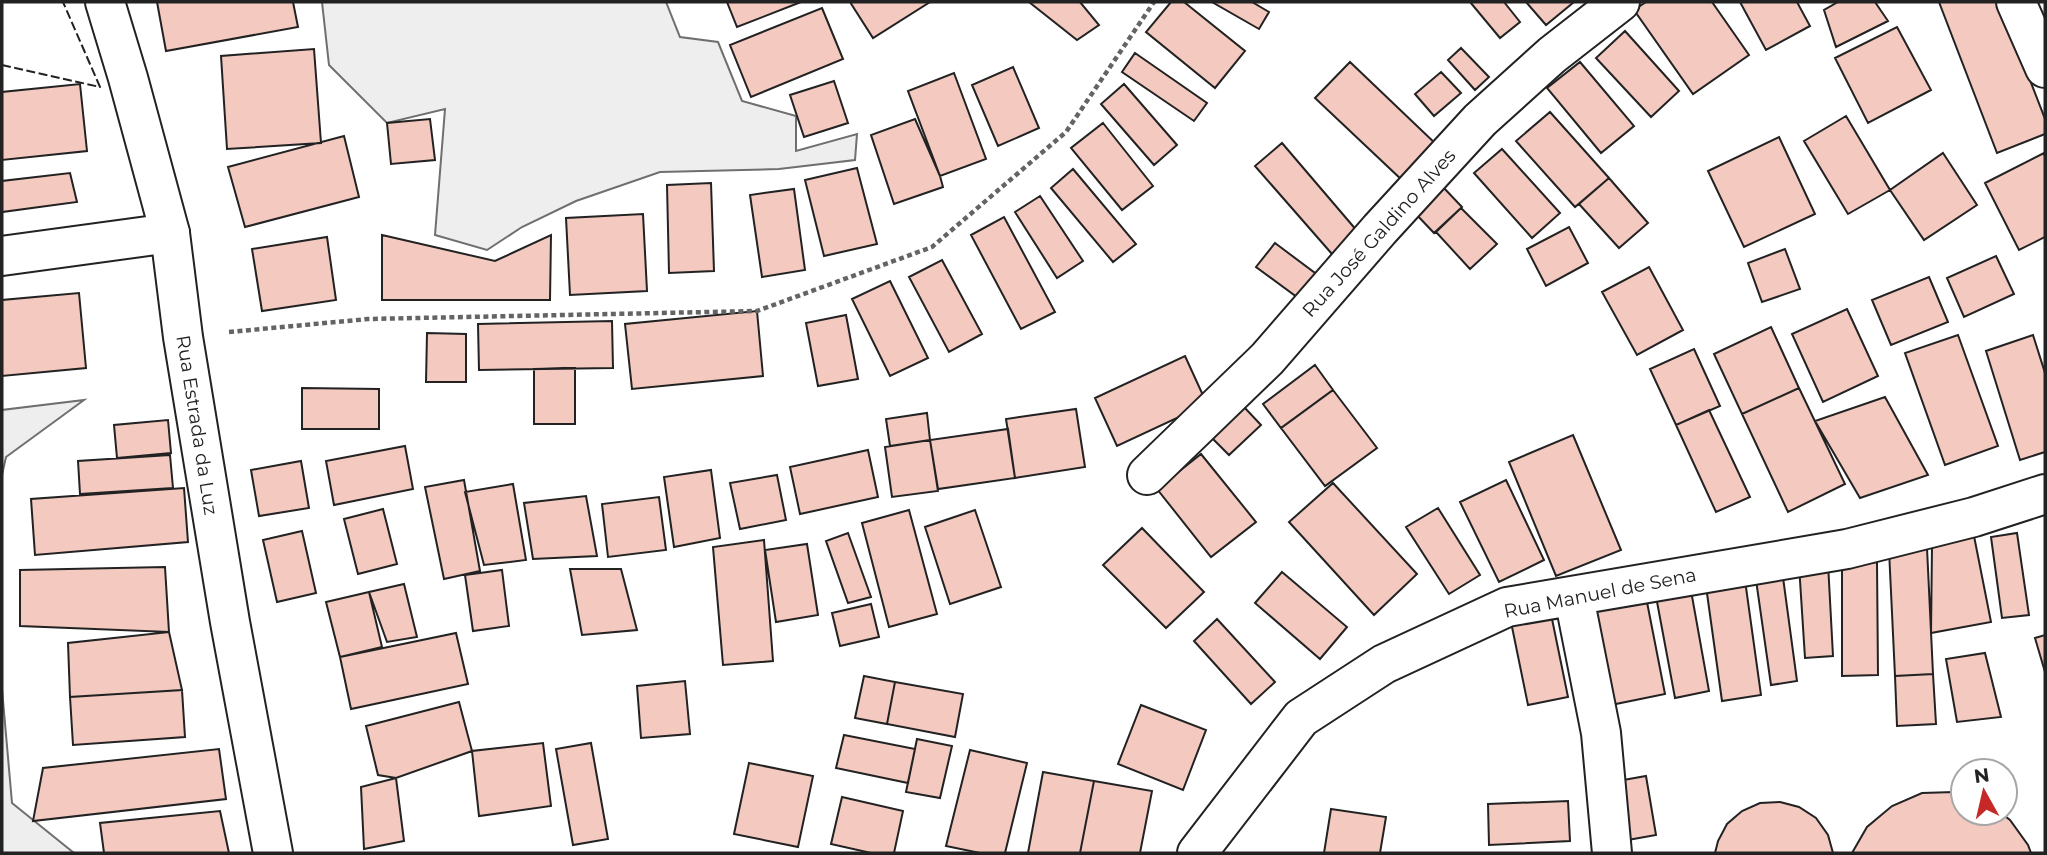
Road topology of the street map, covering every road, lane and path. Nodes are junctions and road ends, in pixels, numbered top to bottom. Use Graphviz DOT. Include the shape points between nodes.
graph roads {
  1 [pos="105,2"];
  2 [pos="1154,2"];
  3 [pos="1620,2"];
  4 [pos="2016,2"];
  5 [pos="2045,68"];
  6 [pos="170,233"];
  7 [pos="2,256"];
  8 [pos="183,337"];
  9 [pos="1147,475"];
  10 [pos="2045,494"];
  11 [pos="1574,597"];
  12 [pos="273,853"];
  13 [pos="1197,853"];
  14 [pos="1612,853"];
  1 -- 6 [label="street, Rua Estrada da Luz"];
  2 -- 8 [label="path" via="1066,132 932,247 757,312 368,319"];
  3 -- 9 [label="street, Rua José Galdino Alves" via="1480,120 1267,359"];
  4 -- 5 [label="street"];
  6 -- 7 [label="street"];
  6 -- 8 [label="street, Rua Estrada da Luz"];
  8 -- 12 [label="street, Rua Estrada da Luz"];
  10 -- 11 [label="street, Rua Manuel de Sena" via="1847,549"];
  11 -- 13 [label="street, Rua Manuel de Sena" via="1507,607 1384,664 1301,718"];
  11 -- 14 [label="street" via="1601,733"];
}
